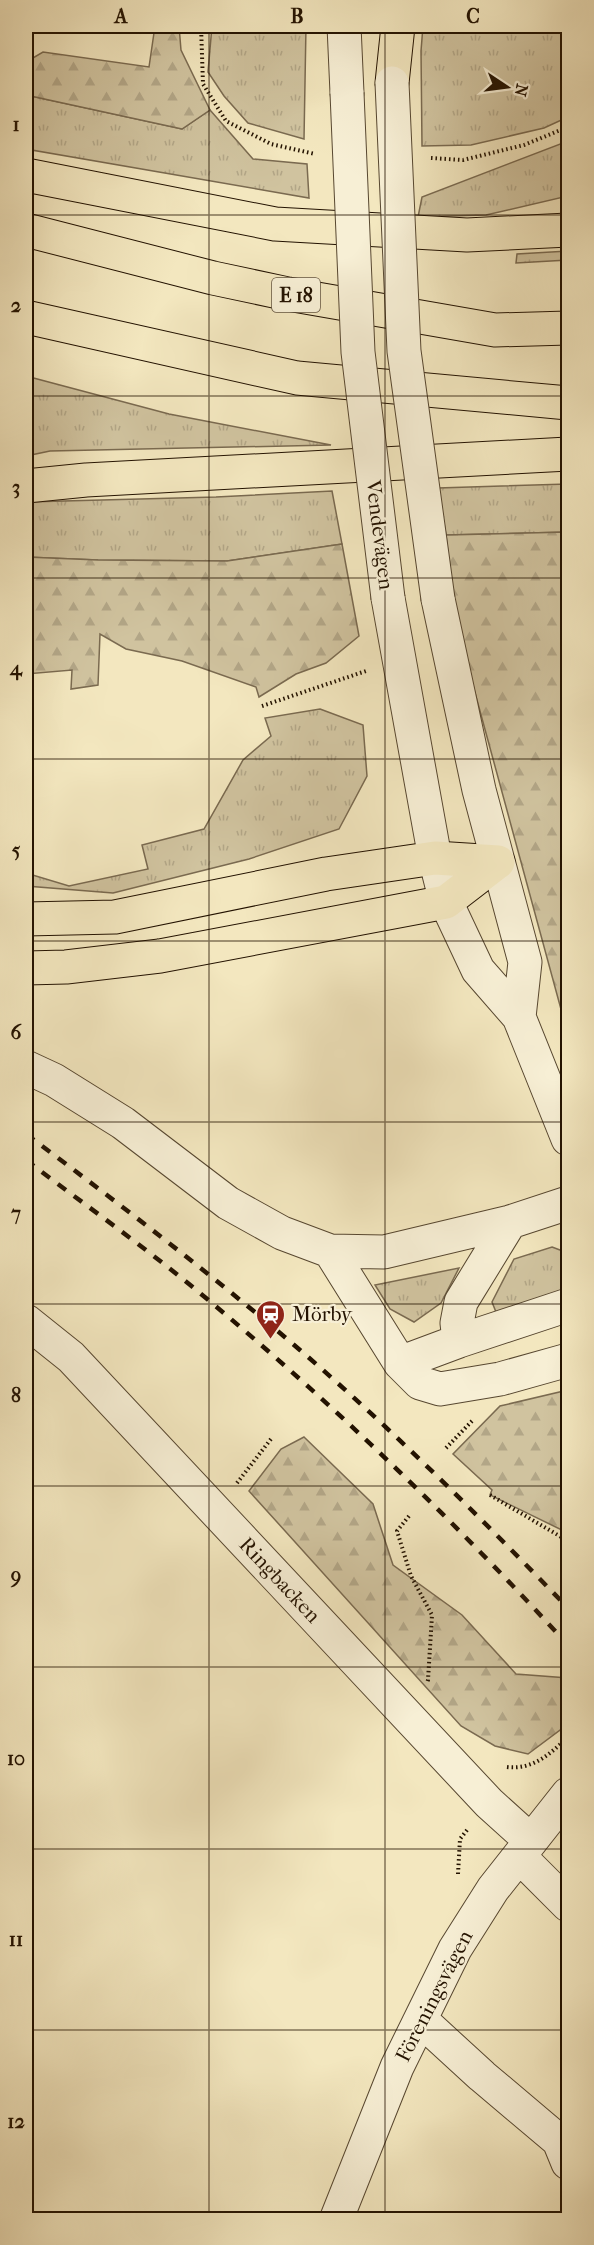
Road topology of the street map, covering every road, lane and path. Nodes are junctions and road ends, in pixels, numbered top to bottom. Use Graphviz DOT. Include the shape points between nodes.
graph roads {
  1 [pos="345,26"];
  2 [pos="392,26"];
  3 [pos="398,26"];
  4 [pos="392,83"];
  5 [pos="26,175"];
  6 [pos="26,230"];
  7 [pos="568,230"];
  8 [pos="26,316"];
  9 [pos="568,328"];
  10 [pos="568,403"];
  11 [pos="568,454"];
  12 [pos="26,486"];
  13 [pos="399,660"];
  14 [pos="261,706"];
  15 [pos="435,858"];
  16 [pos="498,862"];
  17 [pos="446,902"];
  18 [pos="26,919"];
  19 [pos="26,968"];
  20 [pos="519,1017"];
  21 [pos="26,1067"];
  22 [pos="568,1139"];
  23 [pos="568,1203"];
  24 [pos="510,1222"];
  25 [pos="330,1251"];
  26 [pos="568,1305"];
  27 [pos="26,1322"];
  28 [pos="459,1341"];
  29 [pos="568,1360"];
  30 [pos="400,1363"];
  31 [pos="271,1439"];
  32 [pos="232,1489"];
  33 [pos="490,1495"];
  34 [pos="409,1516"];
  35 [pos="568,1541"];
  36 [pos="424,1687"];
  37 [pos="568,1737"];
  38 [pos="547,1757"];
  39 [pos="568,1794"];
  40 [pos="525,1848"];
  41 [pos="568,1905"];
  42 [pos="421,2020"];
  43 [pos="568,2163"];
  44 [pos="336,2220"];
  1 -- 13 [label="street, Vendevägen, bridge" via="357,352"];
  2 -- 4 [label="street, Vendevägen"];
  3 -- 4 [label="highway"];
  4 -- 16 [label="street, Vendevägen, bridge" via="404,351 438,599"];
  5 -- 7 [label="highway" via="275,224 467,235"];
  6 -- 9 [label="highway, E 18" via="288,294 495,330"];
  8 -- 10 [label="highway" via="297,378"];
  11 -- 12 [label="highway"];
  13 -- 14 [label="path"];
  13 -- 15 [label="street, Vendevägen"];
  15 -- 16 [label="highway"];
  15 -- 17 [label="street, Vendevägen"];
  15 -- 18 [label="highway" via="326,874 116,917"];
  16 -- 17 [label="highway"];
  16 -- 20 [label="street, Vendevägen" via="525,962"];
  17 -- 19 [label="highway" via="160,956 66,968"];
  17 -- 20 [label="street, Vendevägen" via="478,970"];
  20 -- 22 [label="street, Vendevägen"];
  21 -- 25 [label="street" via="123,1123 228,1203 282,1233"];
  23 -- 24 [label="street"];
  24 -- 25 [label="street" via="384,1252"];
  24 -- 28 [label="street" via="460,1302"];
  25 -- 30 [label="street"];
  26 -- 28 [label="street"];
  27 -- 40 [label="street, Ringbacken" via="71,1357 489,1803"];
  28 -- 30 [label="street"];
  29 -- 30 [label="street" via="500,1379 440,1389 420,1383"];
  31 -- 32 [label="path"];
  33 -- 35 [label="path"];
  34 -- 36 [label="path" via="397,1531 411,1576 432,1615 428,1680"];
  37 -- 38 [label="path"];
  39 -- 40 [label="street, Föreningsvägen"];
  40 -- 41 [label="street, Ringbacken"];
  40 -- 42 [label="street, Föreningsvägen" via="455,1949"];
  42 -- 43 [label="street" via="559,2141"];
  42 -- 44 [label="street, Föreningsvägen" via="397,2067"];
}
